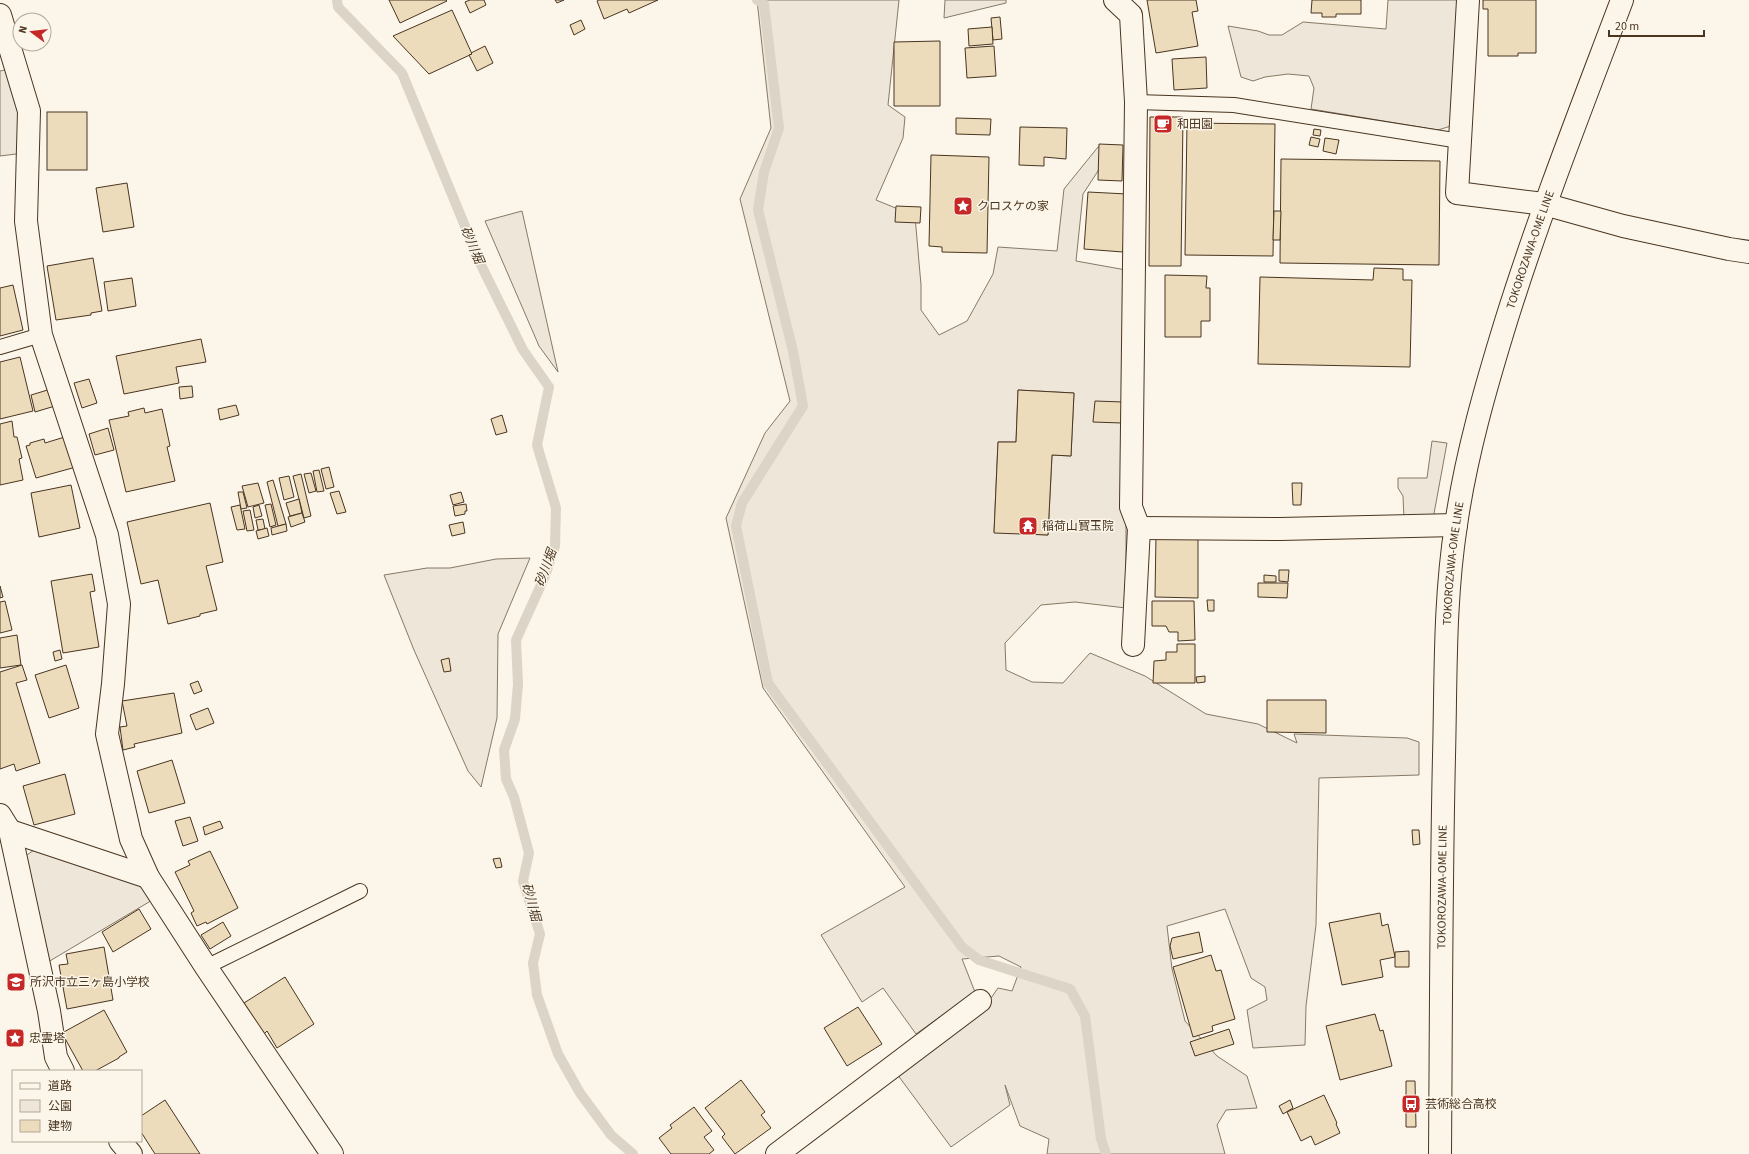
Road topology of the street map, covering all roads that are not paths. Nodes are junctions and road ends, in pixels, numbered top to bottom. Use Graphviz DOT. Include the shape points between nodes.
graph roads {
  1 [pos="1115,0"];
  2 [pos="1468,0"];
  3 [pos="1622,0"];
  4 [pos="0,15"];
  5 [pos="8,72"];
  6 [pos="1136,102"];
  7 [pos="1460,141"];
  8 [pos="1544,204"];
  9 [pos="1749,252"];
  10 [pos="41,335"];
  11 [pos="0,347"];
  12 [pos="1456,525"];
  13 [pos="1139,528"];
  14 [pos="1133,645"];
  15 [pos="5,823"];
  16 [pos="148,877"];
  17 [pos="360,892"];
  18 [pos="206,967"];
  19 [pos="980,1001"];
  20 [pos="62,1070"];
  21 [pos="332,1154"];
  22 [pos="777,1154"];
  23 [pos="1440,1154"];
  1 -- 6 [label="street" via="1131,15"];
  2 -- 7 [label="street"];
  3 -- 8 [label="street, TOKOROZAWA-OME LINE"];
  4 -- 5 [label="street"];
  5 -- 10 [label="street" via="28,111 26,221"];
  6 -- 7 [label="lane" via="1234,105"];
  6 -- 13 [label="street" via="1131,507"];
  7 -- 8 [label="street" via="1457,193"];
  8 -- 9 [label="street" via="1623,226"];
  8 -- 12 [label="street, TOKOROZAWA-OME LINE" via="1484,391"];
  10 -- 11 [label="lane"];
  10 -- 16 [label="street" via="107,535 118,604 107,734 130,839"];
  12 -- 13 [label="street" via="1280,529"];
  12 -- 23 [label="street, TOKOROZAWA-OME LINE" via="1447,602 1441,883"];
  13 -- 14 [label="street"];
  15 -- 16 [label="street"];
  15 -- 20 [label="street" via="49,1011 56,1057"];
  16 -- 18 [label="street"];
  17 -- 18 [label="lane"];
  18 -- 21 [label="street"];
  19 -- 22 [label="street"];
}
